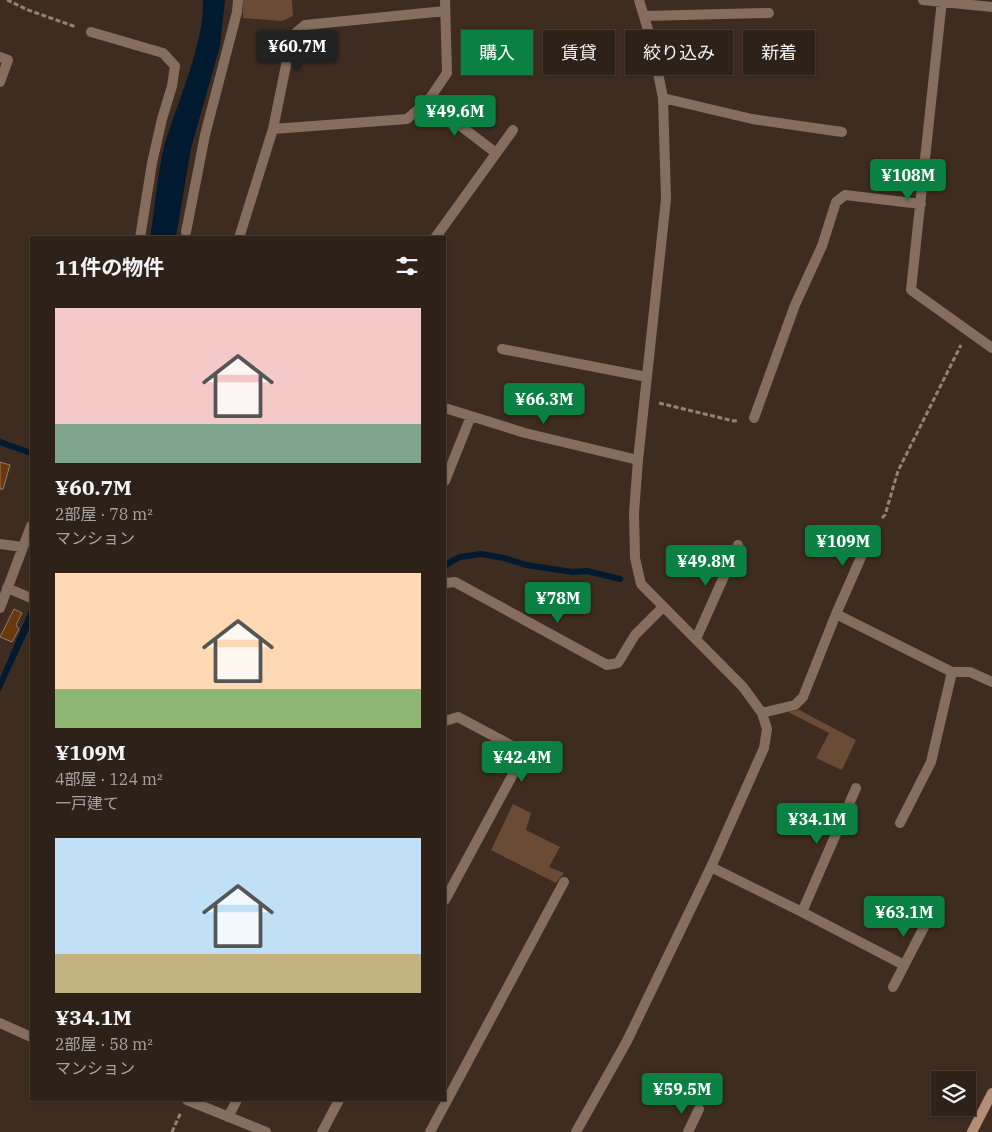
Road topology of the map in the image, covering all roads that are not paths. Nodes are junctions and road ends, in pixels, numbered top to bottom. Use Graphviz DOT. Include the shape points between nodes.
graph roads {
  1 [pos="238,0"];
  2 [pos="445,0"];
  3 [pos="640,0"];
  4 [pos="923,0"];
  5 [pos="942,1"];
  6 [pos="992,7"];
  7 [pos="445,11"];
  8 [pos="770,13"];
  9 [pos="644,16"];
  10 [pos="91,32"];
  11 [pos="0,57"];
  12 [pos="0,82"];
  13 [pos="663,98"];
  14 [pos="428,101"];
  15 [pos="273,129"];
  16 [pos="513,130"];
  17 [pos="842,132"];
  18 [pos="496,153"];
  19 [pos="921,204"];
  20 [pos="186,232"];
  21 [pos="140,236"];
  22 [pos="240,236"];
  23 [pos="436,236"];
  24 [pos="992,348"];
  25 [pos="502,349"];
  26 [pos="647,377"];
  27 [pos="446,408"];
  28 [pos="471,416"];
  29 [pos="754,418"];
  30 [pos="638,460"];
  31 [pos="446,478"];
  32 [pos="873,530"];
  33 [pos="29,536"];
  34 [pos="0,544"];
  35 [pos="738,545"];
  36 [pos="22,547"];
  37 [pos="446,583"];
  38 [pos="7,588"];
  39 [pos="30,598"];
  40 [pos="663,607"];
  41 [pos="0,608"];
  42 [pos="836,614"];
  43 [pos="696,639"];
  44 [pos="952,672"];
  45 [pos="992,682"];
  46 [pos="762,713"];
  47 [pos="446,721"];
  48 [pos="856,788"];
  49 [pos="900,823"];
  50 [pos="710,867"];
  51 [pos="564,882"];
  52 [pos="446,898"];
  53 [pos="937,902"];
  54 [pos="802,912"];
  55 [pos="904,965"];
  56 [pos="893,987"];
  57 [pos="0,1023"];
  58 [pos="30,1038"];
  59 [pos="992,1093"];
  60 [pos="236,1101"];
  61 [pos="338,1101"];
  62 [pos="185,1103"];
  63 [pos="699,1109"];
  64 [pos="228,1117"];
  65 [pos="266,1132"];
  66 [pos="322,1132"];
  67 [pos="430,1132"];
  68 [pos="576,1132"];
  69 [pos="688,1132"];
  70 [pos="972,1132"];
  1 -- 20 [label="street" via="205,135"];
  2 -- 7 [label="street"];
  3 -- 9 [label="street"];
  4 -- 5 [label="street"];
  5 -- 6 [label="street"];
  5 -- 19 [label="street"];
  7 -- 14 [label="street" via="447,74"];
  7 -- 15 [label="street" via="305,25 292,36"];
  8 -- 9 [label="street"];
  9 -- 13 [label="street"];
  10 -- 21 [label="street" via="163,54 174,66 152,163"];
  11 -- 12 [label="street" via="8,60"];
  13 -- 17 [label="street" via="752,120"];
  13 -- 26 [label="street" via="666,199"];
  14 -- 15 [label="street" via="407,119"];
  14 -- 18 [label="street"];
  15 -- 22 [label="street"];
  16 -- 18 [label="street"];
  18 -- 23 [label="street"];
  19 -- 24 [label="street" via="911,290"];
  19 -- 29 [label="street" via="845,195 836,202 822,246 795,305"];
  25 -- 26 [label="street"];
  26 -- 30 [label="street"];
  27 -- 28 [label="street"];
  28 -- 30 [label="street" via="525,433"];
  28 -- 31 [label="street"];
  30 -- 40 [label="street" via="635,558 641,584"];
  32 -- 42 [label="street"];
  33 -- 36 [label="street"];
  34 -- 36 [label="street"];
  35 -- 43 [label="street"];
  36 -- 38 [label="street"];
  37 -- 40 [label="street" via="455,582 607,665 618,663 635,635"];
  38 -- 39 [label="street"];
  38 -- 41 [label="street"];
  40 -- 43 [label="street"];
  42 -- 44 [label="street"];
  42 -- 46 [label="street" via="803,697 795,705"];
  43 -- 46 [label="street" via="743,687"];
  44 -- 45 [label="street" via="970,672"];
  44 -- 49 [label="street" via="931,762"];
  46 -- 50 [label="street" via="767,729 764,748"];
  47 -- 52 [label="street" via="458,717 516,748 519,763"];
  48 -- 54 [label="street"];
  50 -- 54 [label="street"];
  50 -- 68 [label="street" via="627,1041"];
  51 -- 67 [label="street"];
  53 -- 55 [label="street"];
  54 -- 55 [label="street"];
  55 -- 56 [label="street"];
  57 -- 58 [label="street"];
  59 -- 70 [label="street"];
  60 -- 64 [label="street"];
  61 -- 66 [label="street"];
  62 -- 64 [label="street"];
  63 -- 69 [label="street"];
  64 -- 65 [label="street"];
}
